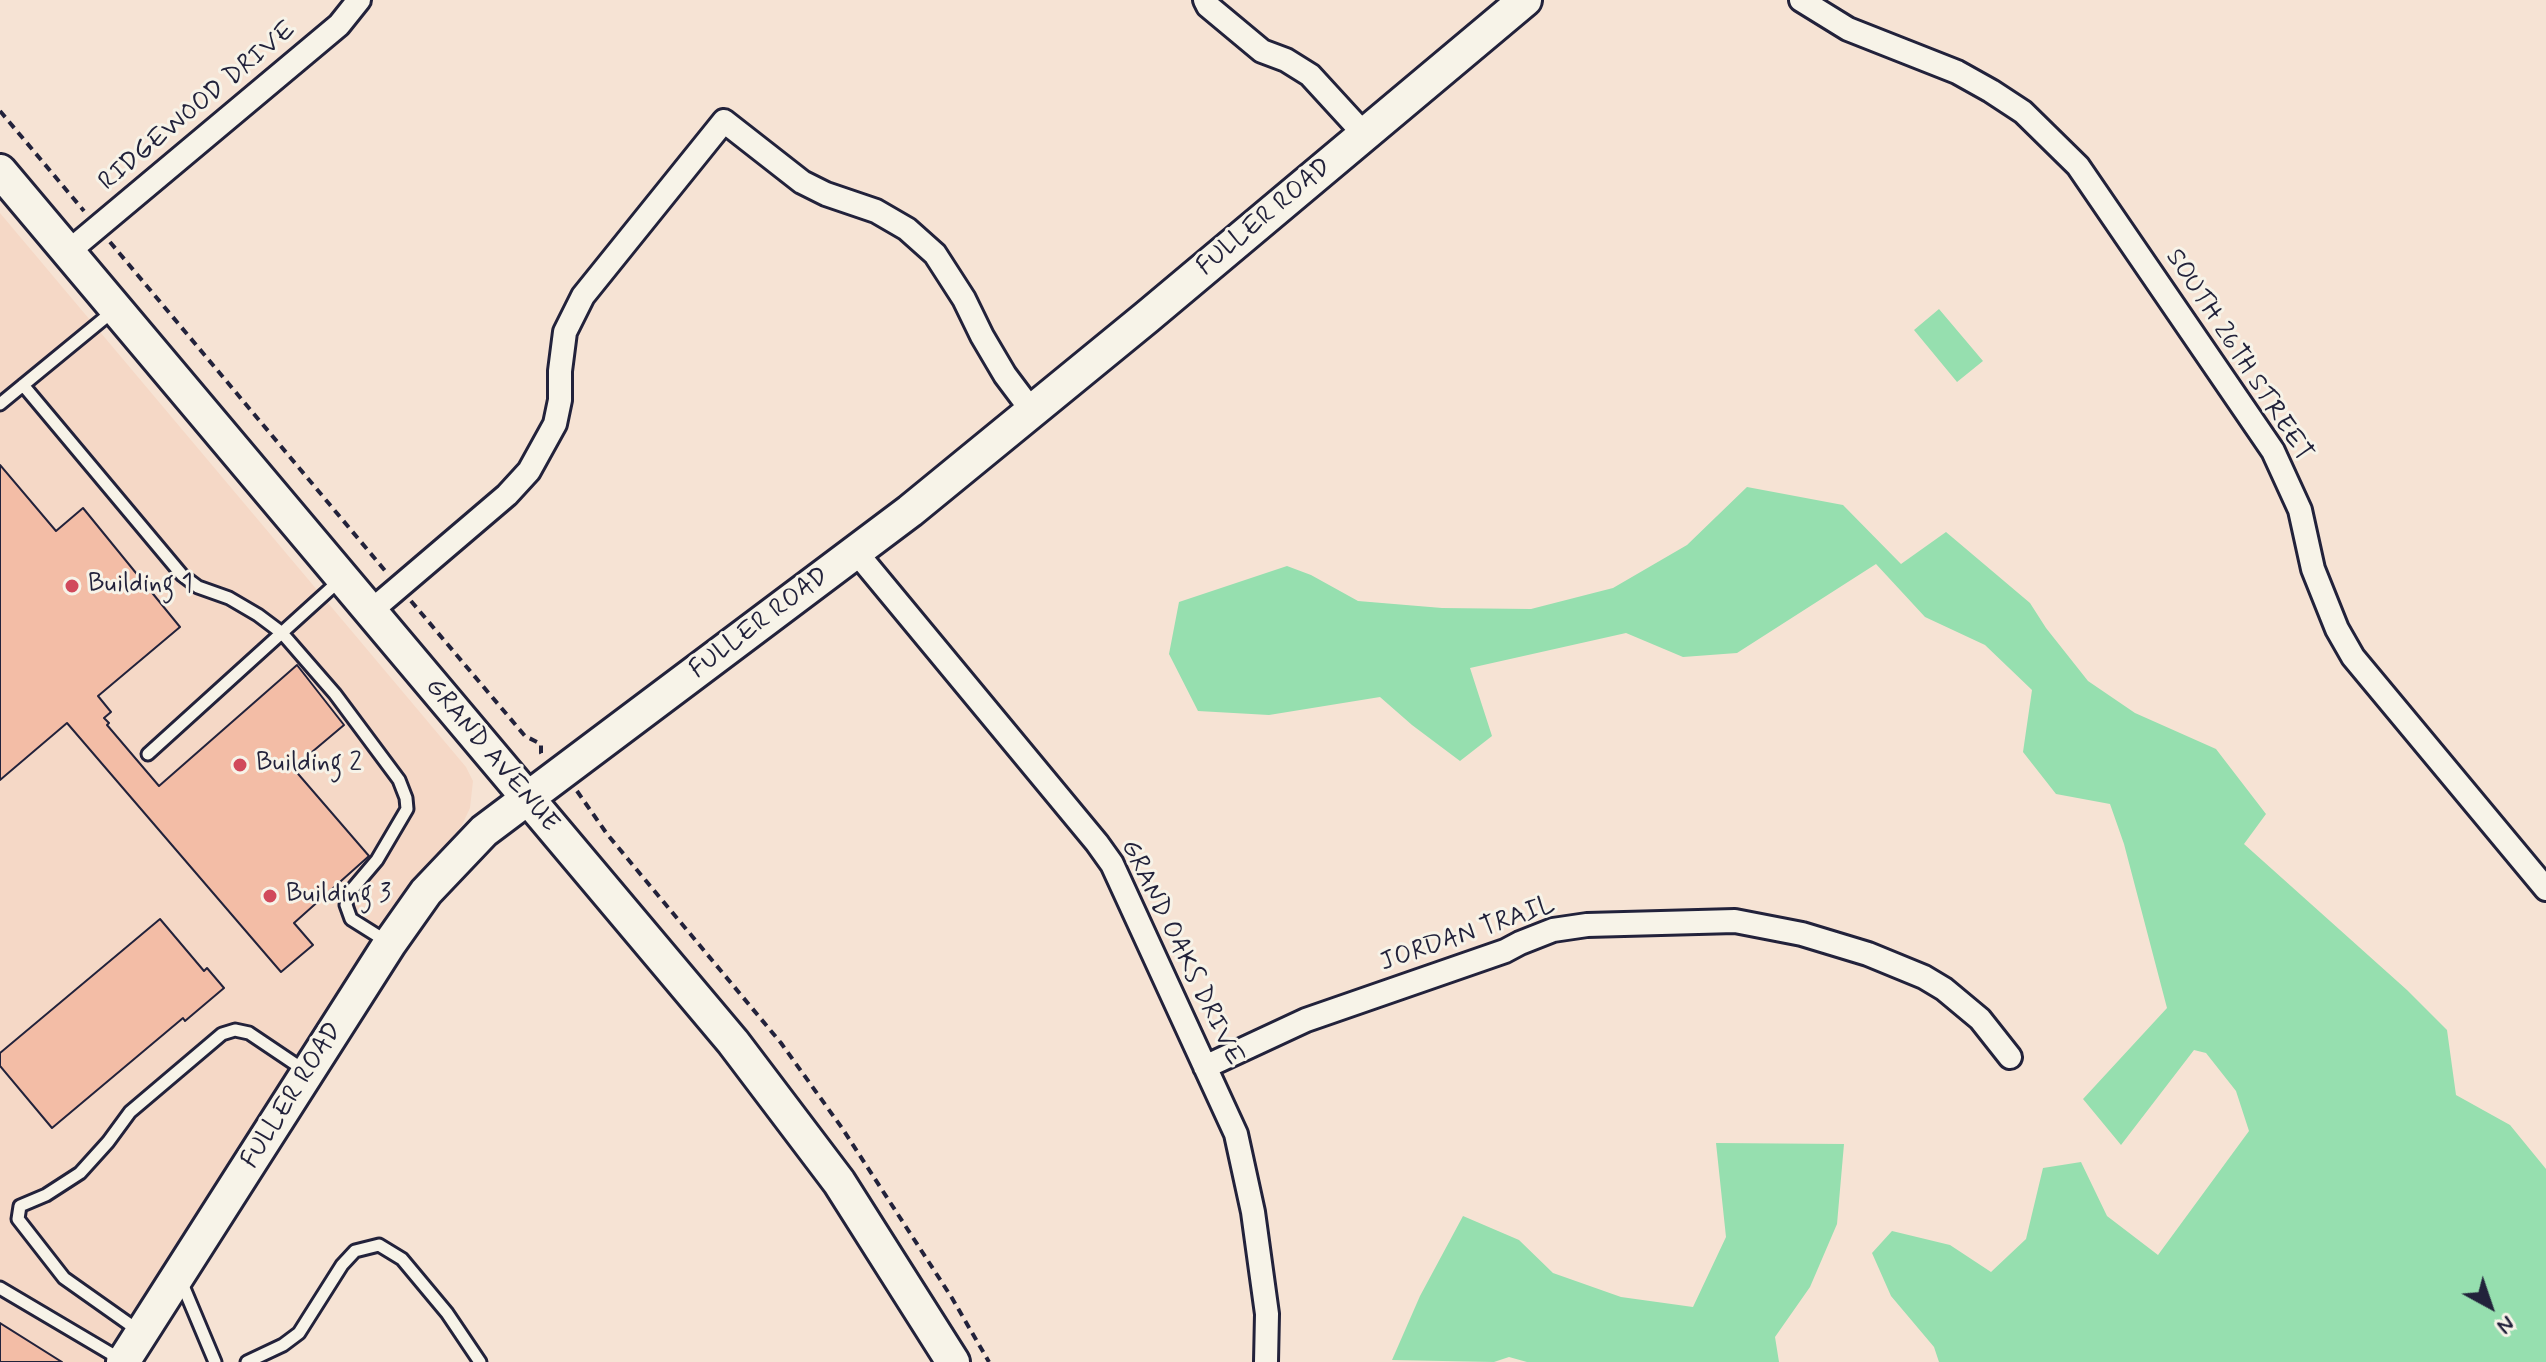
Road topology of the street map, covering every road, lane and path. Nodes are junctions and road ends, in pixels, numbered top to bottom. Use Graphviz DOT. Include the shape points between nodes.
graph roads {
  1 [pos="359,0"];
  2 [pos="1205,0"];
  3 [pos="1525,0"];
  4 [pos="1801,0"];
  5 [pos="0,111"];
  6 [pos="1365,135"];
  7 [pos="0,171"];
  8 [pos="87,215"];
  9 [pos="111,243"];
  10 [pos="68,252"];
  11 [pos="116,309"];
  12 [pos="23,385"];
  13 [pos="0,404"];
  14 [pos="1032,411"];
  15 [pos="856,552"];
  16 [pos="342,577"];
  17 [pos="399,587"];
  18 [pos="371,611"];
  19 [pos="282,633"];
  20 [pos="541,753"];
  21 [pos="148,754"];
  22 [pos="527,799"];
  23 [pos="584,799"];
  24 [pos="2546,889"];
  25 [pos="390,943"];
  26 [pos="2010,1057"];
  27 [pos="1205,1067"];
  28 [pos="308,1073"];
  29 [pos="179,1277"];
  30 [pos="0,1288"];
  31 [pos="142,1333"];
  32 [pos="124,1362"];
  33 [pos="215,1362"];
  34 [pos="247,1362"];
  35 [pos="480,1362"];
  36 [pos="953,1362"];
  37 [pos="989,1362"];
  38 [pos="1266,1362"];
  1 -- 10 [label="street, RIDGEWOOD DRIVE" via="339,25"];
  2 -- 6 [label="street" via="1262,51 1310,75"];
  3 -- 6 [label="street, FULLER ROAD"];
  4 -- 24 [label="street, SOUTH 26TH STREET" via="1848,29 1991,91 2023,112 2078,166 2273,451 2300,510 2318,581 2353,657"];
  5 -- 8 [label="path"];
  6 -- 14 [label="street, FULLER ROAD"];
  7 -- 10 [label="street, GRAND AVENUE"];
  9 -- 17 [label="path"];
  10 -- 11 [label="street, GRAND AVENUE"];
  11 -- 12 [label="lane"];
  11 -- 16 [label="street, GRAND AVENUE"];
  12 -- 13 [label="lane"];
  12 -- 19 [label="lane" via="182,575"];
  14 -- 15 [label="street, FULLER ROAD"];
  14 -- 17 [label="street" via="1005,375 935,254 876,211 802,182 724,121 583,296 565,332 555,424 529,471"];
  15 -- 22 [label="street, FULLER ROAD"];
  15 -- 27 [label="street, GRAND OAKS DRIVE" via="1112,864"];
  16 -- 18 [label="street, GRAND AVENUE"];
  16 -- 19 [label="lane"];
  17 -- 18 [label="street"];
  17 -- 20 [label="path" via="525,736 541,744"];
  18 -- 22 [label="street, GRAND AVENUE"];
  19 -- 21 [label="lane"];
  19 -- 25 [label="lane" via="335,694 399,780 406,798 398,828 349,893 346,905 351,919"];
  22 -- 25 [label="street, FULLER ROAD" via="450,864"];
  22 -- 36 [label="street, GRAND AVENUE" via="766,1083 839,1182"];
  23 -- 37 [label="path" via="607,834 781,1043 842,1128"];
  25 -- 28 [label="street, FULLER ROAD"];
  26 -- 27 [label="street, JORDAN TRAIL" via="1980,1019 1924,977 1802,934 1735,921 1553,930 1306,1020"];
  27 -- 38 [label="street, GRAND OAKS DRIVE" via="1236,1134 1253,1212 1267,1314"];
  28 -- 29 [label="street, FULLER ROAD"];
  28 -- 31 [label="lane" via="249,1033 222,1034 130,1112 80,1173 20,1206 18,1219 64,1278"];
  29 -- 31 [label="street, FULLER ROAD"];
  29 -- 33 [label="lane"];
  30 -- 32 [label="lane"];
  31 -- 32 [label="street, FULLER ROAD"];
  34 -- 35 [label="lane" via="299,1333 342,1265 355,1251 379,1245 402,1259"];
}
